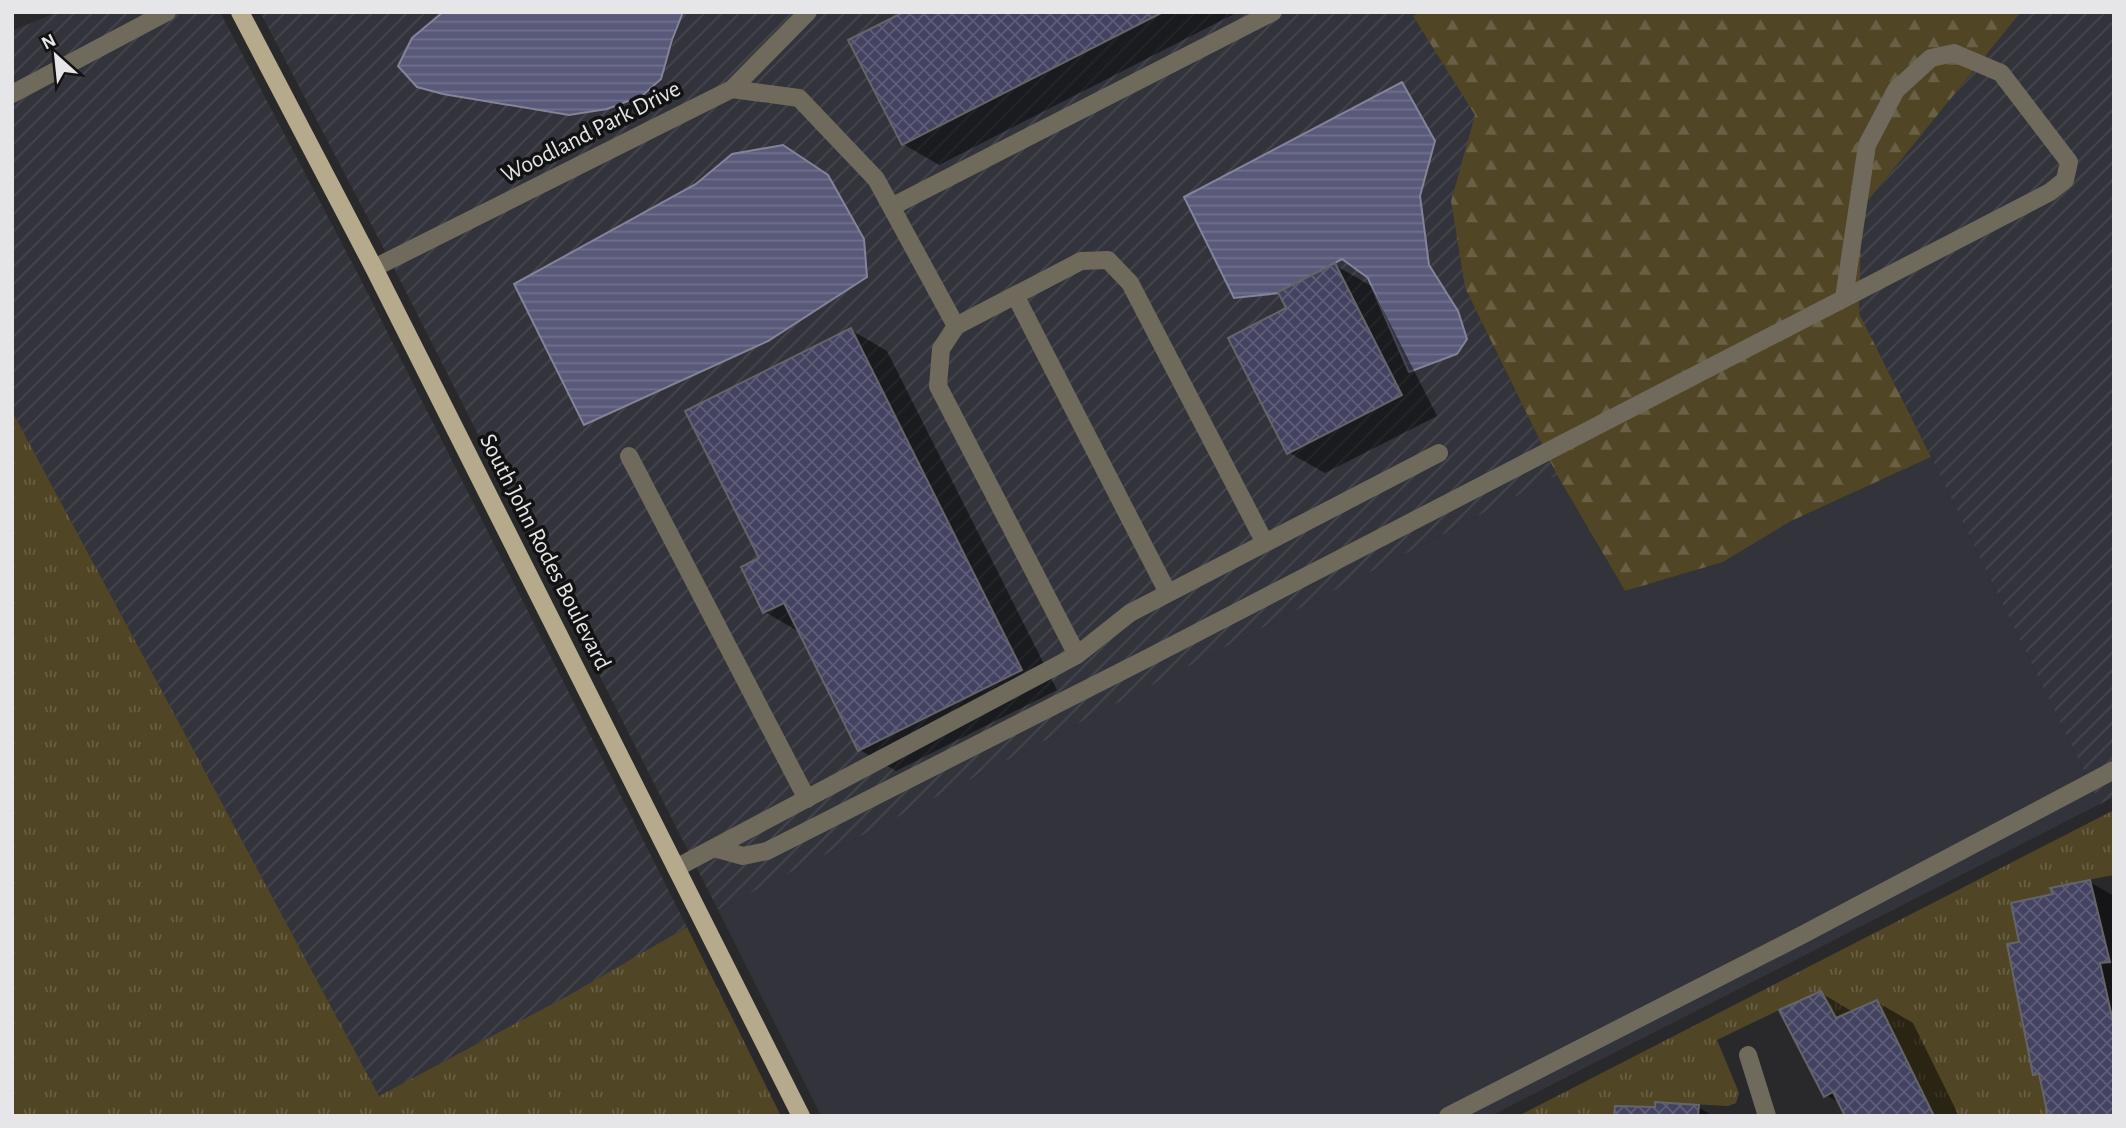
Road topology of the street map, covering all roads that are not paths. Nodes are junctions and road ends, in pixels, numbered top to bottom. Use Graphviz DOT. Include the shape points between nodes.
graph roads {
  1 [pos="167,12"];
  2 [pos="240,12"];
  3 [pos="808,12"];
  4 [pos="1273,12"];
  5 [pos="732,89"];
  6 [pos="12,94"];
  7 [pos="891,207"];
  8 [pos="374,268"];
  9 [pos="1015,295"];
  10 [pos="1844,298"];
  11 [pos="956,326"];
  12 [pos="1440,453"];
  13 [pos="629,456"];
  14 [pos="1265,543"];
  15 [pos="1168,593"];
  16 [pos="1077,655"];
  17 [pos="2114,770"];
  18 [pos="807,799"];
  19 [pos="714,848"];
  20 [pos="676,868"];
  21 [pos="1748,1055"];
  22 [pos="801,1116"];
  23 [pos="1448,1116"];
  24 [pos="1768,1116"];
  1 -- 6 [label="street"];
  2 -- 8 [label="main road, South John Rodes Boulevard"];
  3 -- 5 [label="street, Woodland Park Drive"];
  4 -- 7 [label="street"];
  5 -- 7 [label="street" via="799,98 876,179"];
  5 -- 8 [label="street, Woodland Park Drive"];
  7 -- 11 [label="street"];
  8 -- 20 [label="main road, South John Rodes Boulevard"];
  9 -- 11 [label="street"];
  9 -- 14 [label="street" via="1081,261 1108,260 1130,283"];
  9 -- 15 [label="street"];
  10 -- 10 [label="street" via="2050,192 2065,180 2069,162 2001,73 1954,53 1931,58 1896,90 1867,145"];
  10 -- 19 [label="street" via="768,851 743,856"];
  11 -- 16 [label="street" via="941,349 938,386"];
  12 -- 14 [label="street"];
  13 -- 18 [label="street"];
  14 -- 15 [label="street"];
  15 -- 16 [label="street" via="1130,613"];
  16 -- 18 [label="street"];
  17 -- 23 [label="street"];
  18 -- 19 [label="street"];
  19 -- 20 [label="street"];
  20 -- 22 [label="main road, South John Rodes Boulevard"];
  21 -- 24 [label="street"];
}
